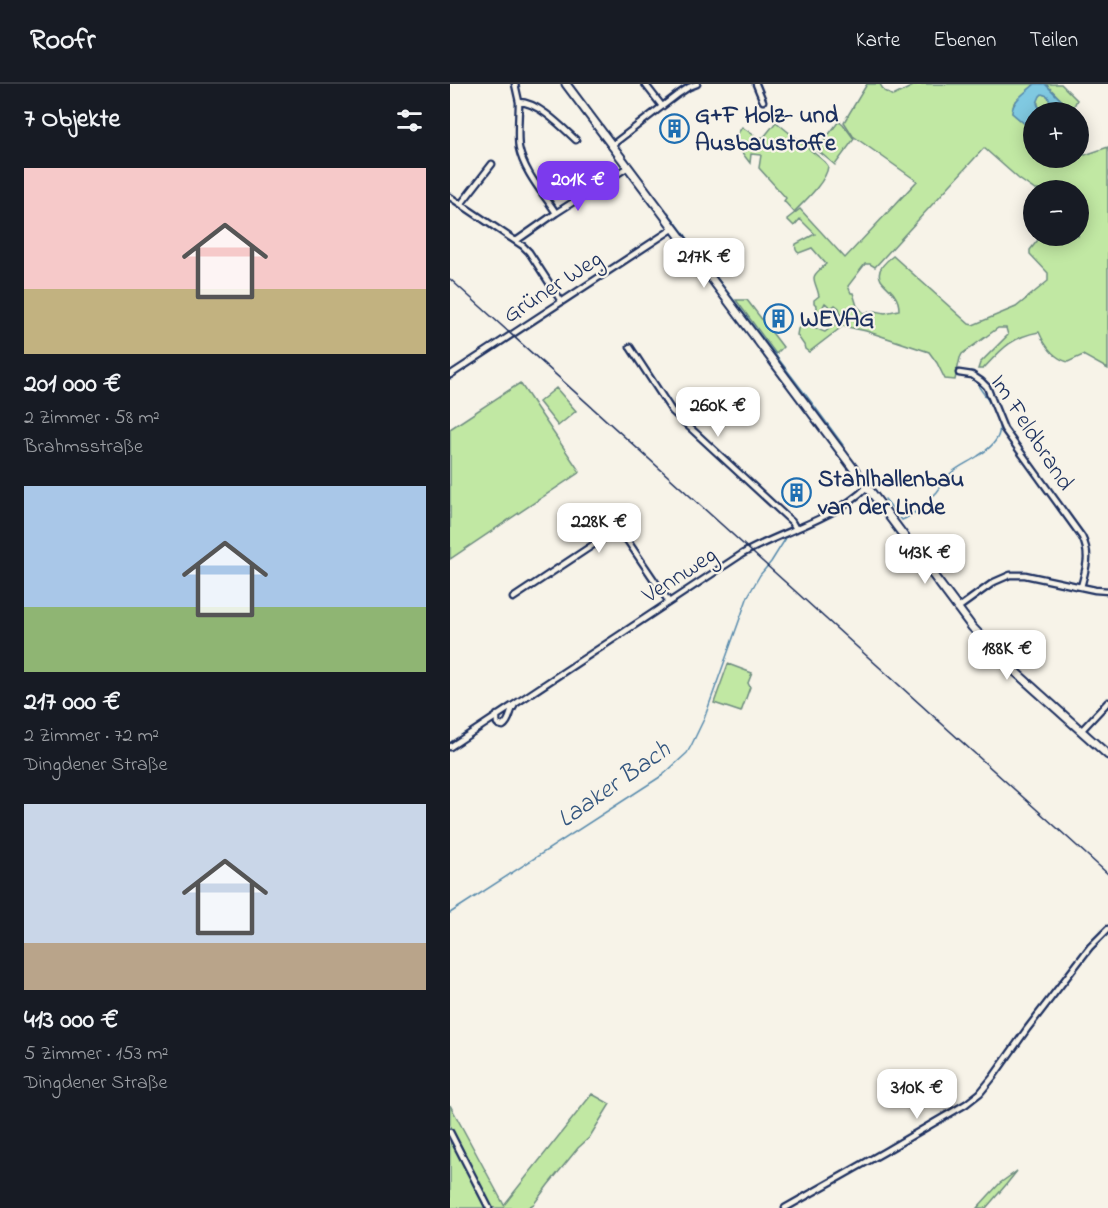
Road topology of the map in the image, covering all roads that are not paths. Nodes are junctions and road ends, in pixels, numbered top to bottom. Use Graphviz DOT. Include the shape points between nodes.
graph roads {
  1 [pos="515,84"];
  2 [pos="566,84"];
  3 [pos="645,84"];
  4 [pos="697,84"];
  5 [pos="756,84"];
  6 [pos="763,101"];
  7 [pos="519,102"];
  8 [pos="662,106"];
  9 [pos="576,141"];
  10 [pos="612,145"];
  11 [pos="492,164"];
  12 [pos="628,167"];
  13 [pos="450,197"];
  14 [pos="461,204"];
  15 [pos="556,213"];
  16 [pos="674,228"];
  17 [pos="516,241"];
  18 [pos="561,301"];
  19 [pos="630,347"];
  20 [pos="450,366"];
  21 [pos="959,373"];
  22 [pos="452,374"];
  23 [pos="867,488"];
  24 [pos="796,529"];
  25 [pos="1081,587"];
  26 [pos="1108,591"];
  27 [pos="513,598"];
  28 [pos="669,602"];
  29 [pos="958,608"];
  30 [pos="517,702"];
  31 [pos="1108,702"];
  32 [pos="497,716"];
  33 [pos="1081,731"];
  34 [pos="450,747"];
  35 [pos="1108,754"];
  36 [pos="1108,929"];
  37 [pos="450,1132"];
  38 [pos="799,1201"];
  39 [pos="489,1208"];
  40 [pos="785,1208"];
  41 [pos="802,1208"];
  1 -- 7 [label="street"];
  2 -- 10 [label="main road"];
  3 -- 8 [label="street"];
  4 -- 8 [label="street"];
  5 -- 6 [label="street"];
  7 -- 9 [label="street" via="536,108"];
  7 -- 15 [label="street" via="521,158"];
  8 -- 10 [label="street"];
  10 -- 12 [label="main road"];
  11 -- 14 [label="street"];
  12 -- 15 [label="street"];
  12 -- 16 [label="main road"];
  13 -- 14 [label="street"];
  14 -- 17 [label="street"];
  15 -- 17 [label="street"];
  16 -- 18 [label="street, Grüner Weg"];
  16 -- 23 [label="main road"];
  17 -- 18 [label="street" via="529,252"];
  18 -- 22 [label="street, Grüner Weg"];
  19 -- 24 [label="street" via="672,411"];
  20 -- 22 [label="street"];
  21 -- 25 [label="street, Im Feldbrand" via="972,375 987,387 1004,429 1082,537 1088,555"];
  23 -- 24 [label="street, Vennweg" via="832,513"];
  23 -- 29 [label="main road"];
  24 -- 28 [label="street, Vennweg" via="749,550"];
  25 -- 26 [label="street"];
  25 -- 29 [label="street" via="1011,575 994,582"];
  27 -- 28 [label="street" via="608,535 617,534 627,540"];
  28 -- 30 [label="street, Vennweg"];
  29 -- 33 [label="main road" via="979,636"];
  30 -- 32 [label="street, Vennweg"];
  30 -- 32 [label="street, Vennweg" via="507,724 499,725"];
  31 -- 33 [label="street"];
  32 -- 34 [label="street, Vennweg"];
  33 -- 35 [label="main road"];
  36 -- 38 [label="street" via="1090,947 980,1093"];
  37 -- 39 [label="street"];
  38 -- 40 [label="street"];
  38 -- 41 [label="street"];
}
